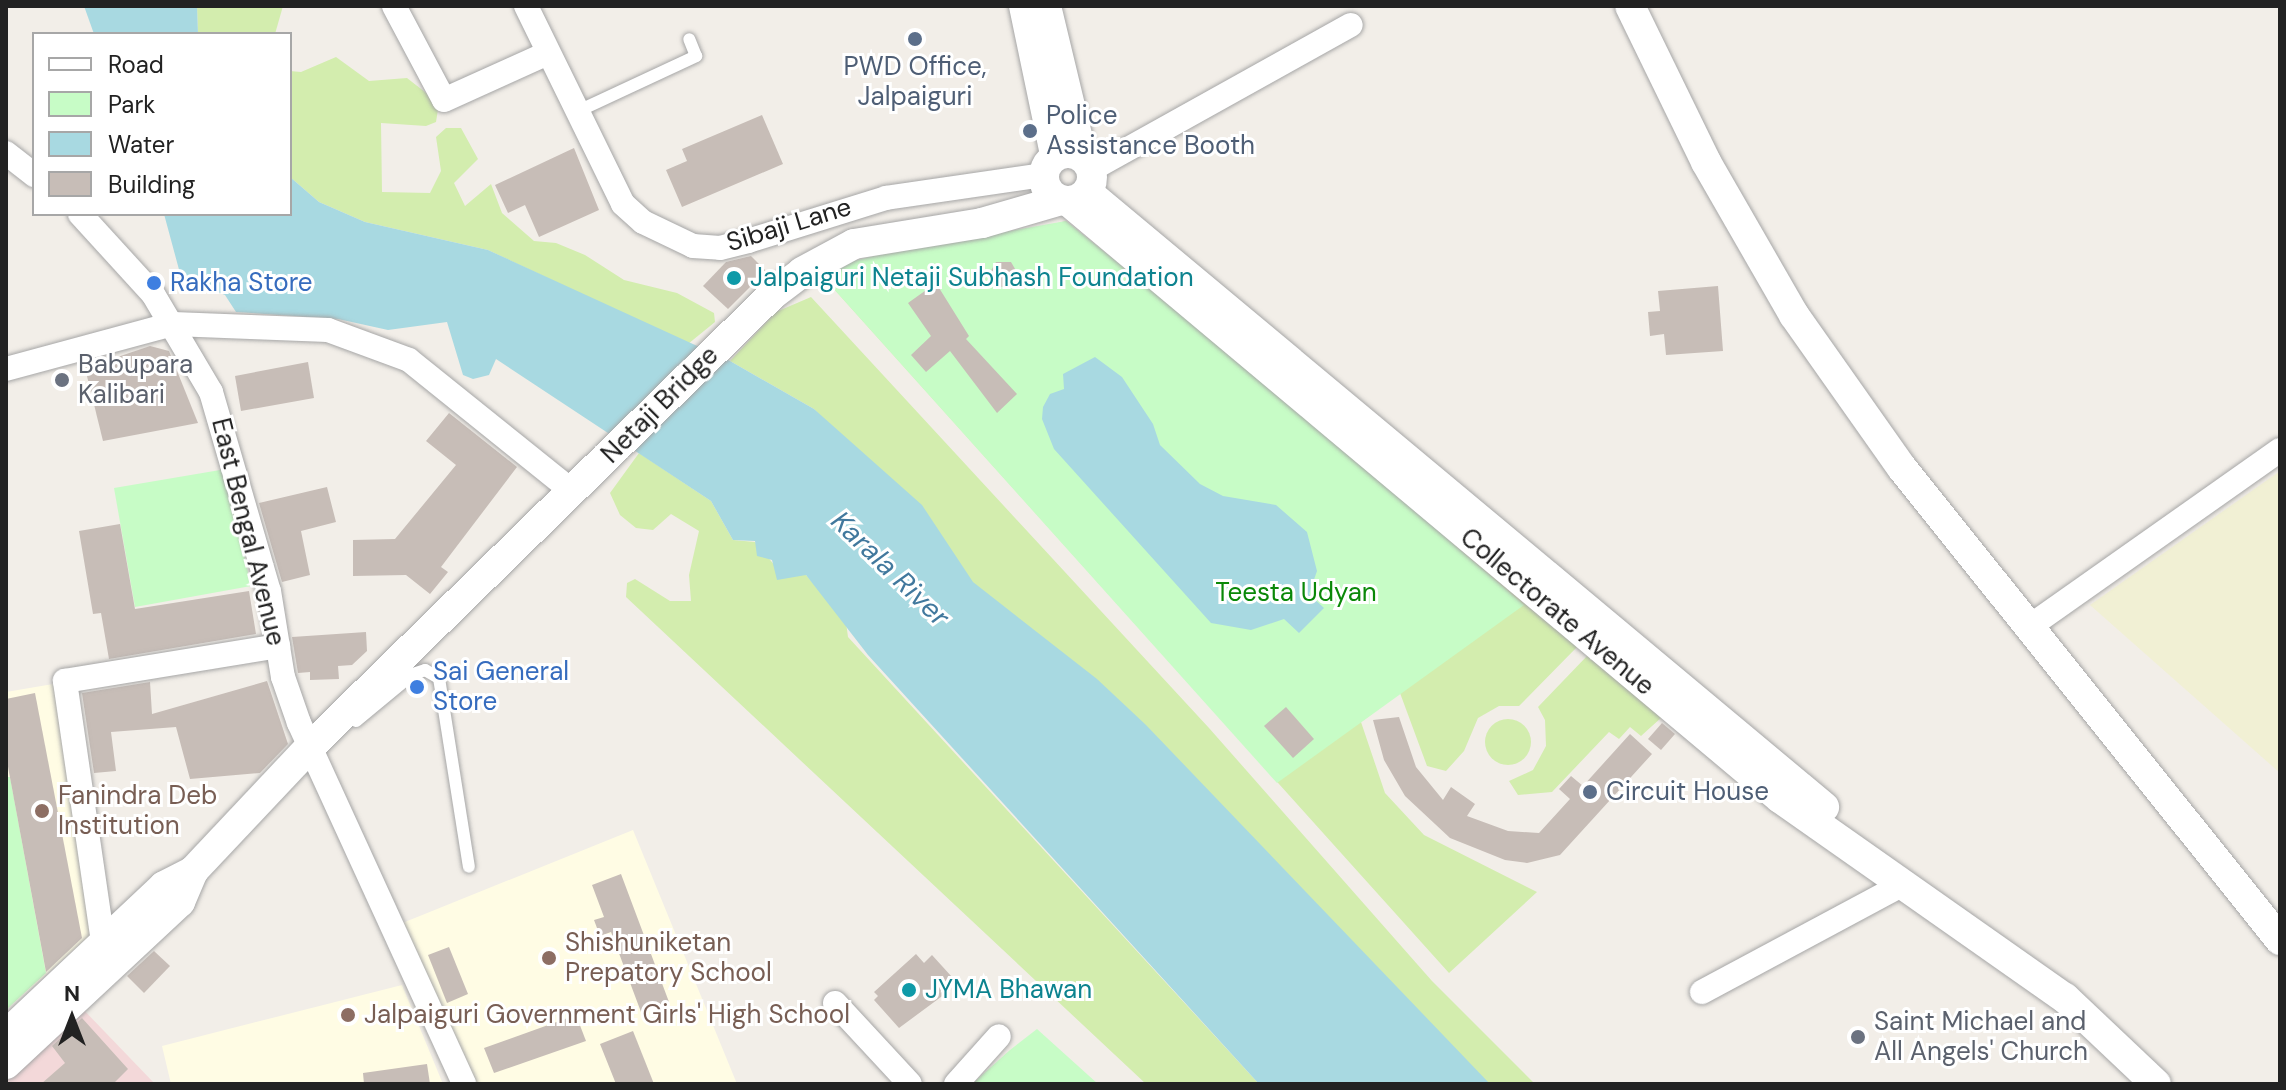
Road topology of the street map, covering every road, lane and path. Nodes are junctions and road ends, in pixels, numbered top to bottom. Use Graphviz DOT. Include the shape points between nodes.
graph roads {
  1 [pos="394,6"];
  2 [pos="526,6"];
  3 [pos="1024,6"];
  4 [pos="1046,6"];
  5 [pos="1630,6"];
  6 [pos="1351,25"];
  7 [pos="689,39"];
  8 [pos="546,54"];
  9 [pos="574,113"];
  10 [pos="6,153"];
  11 [pos="32,173"];
  12 [pos="1067,180"];
  13 [pos="82,216"];
  14 [pos="173,324"];
  15 [pos="734,332"];
  16 [pos="6,369"];
  17 [pos="2280,450"];
  18 [pos="1399,466"];
  19 [pos="574,480"];
  20 [pos="2029,627"];
  21 [pos="278,646"];
  22 [pos="310,747"];
  23 [pos="469,867"];
  24 [pos="193,871"];
  25 [pos="1907,882"];
  26 [pos="2280,940"];
  27 [pos="103,942"];
  28 [pos="1702,992"];
  29 [pos="835,1003"];
  30 [pos="6,1035"];
  31 [pos="999,1036"];
  32 [pos="6,1064"];
  33 [pos="464,1084"];
  34 [pos="910,1084"];
  35 [pos="956,1084"];
  36 [pos="2156,1084"];
  1 -- 8 [label="street" via="444,100"];
  2 -- 8 [label="street, Sibaji Lane"];
  3 -- 12 [label="street"];
  4 -- 12 [label="street"];
  5 -- 20 [label="street" via="1706,162 1794,315 1902,468"];
  6 -- 12 [label="street"];
  7 -- 9 [label="lane" via="696,56"];
  8 -- 9 [label="street, Sibaji Lane"];
  9 -- 12 [label="street, Sibaji Lane" via="623,204 643,222 693,246 720,248 886,198"];
  10 -- 11 [label="street"];
  12 -- 15 [label="street" via="982,223 854,244"];
  12 -- 15 [label="street" via="849,228 797,261"];
  12 -- 18 [label="street, Collectorate Avenue"];
  12 -- 18 [label="street, Collectorate Avenue" via="1266,377"];
  13 -- 14 [label="street, East Bengal Avenue" via="146,285"];
  14 -- 16 [label="street"];
  14 -- 19 [label="street" via="306,328 371,342 427,372"];
  14 -- 21 [label="street, East Bengal Avenue" via="217,409 269,591"];
  15 -- 19 [label="street, Netaji Bridge"];
  17 -- 20 [label="street"];
  18 -- 25 [label="street, Collectorate Avenue"];
  19 -- 22 [label="street, Netaji Bridge" via="546,532"];
  20 -- 26 [label="street"];
  21 -- 22 [label="street, East Bengal Avenue" via="283,677"];
  21 -- 27 [label="street" via="65,681"];
  22 -- 23 [label="lane" via="327,745 413,674 432,672 442,688"];
  22 -- 24 [label="street, Netaji Bridge"];
  22 -- 33 [label="street, East Bengal Avenue"];
  24 -- 27 [label="street" via="164,886"];
  24 -- 32 [label="street" via="180,902"];
  25 -- 28 [label="street"];
  25 -- 36 [label="street, Collectorate Avenue" via="2059,984 2065,998"];
  27 -- 30 [label="street"];
  29 -- 34 [label="street"];
  31 -- 35 [label="street"];
}
